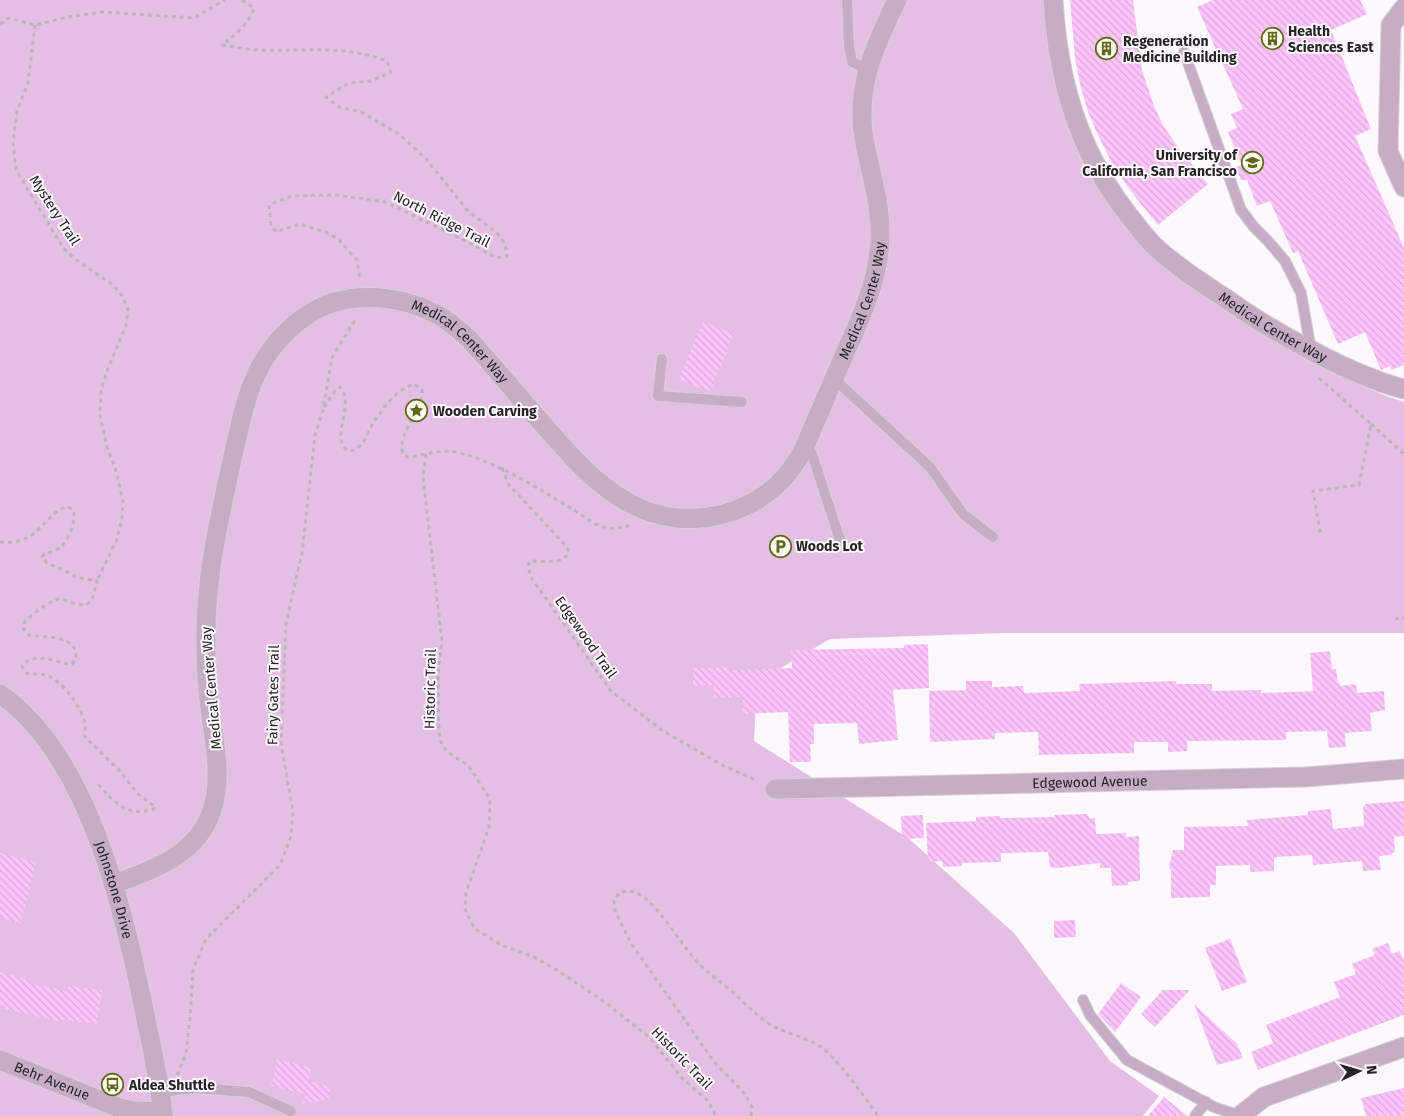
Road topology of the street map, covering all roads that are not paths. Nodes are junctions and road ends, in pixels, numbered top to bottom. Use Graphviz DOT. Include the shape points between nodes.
graph roads {
  1 [pos="847,0"];
  2 [pos="897,0"];
  3 [pos="1053,0"];
  4 [pos="1404,8"];
  5 [pos="1184,52"];
  6 [pos="867,69"];
  7 [pos="1404,187"];
  8 [pos="1310,350"];
  9 [pos="662,359"];
  10 [pos="834,379"];
  11 [pos="1404,389"];
  12 [pos="742,402"];
  13 [pos="805,445"];
  14 [pos="993,538"];
  15 [pos="841,543"];
  16 [pos="0,694"];
  17 [pos="1404,769"];
  18 [pos="775,788"];
  19 [pos="113,884"];
  20 [pos="1084,1000"];
  21 [pos="1404,1047"];
  22 [pos="0,1060"];
  23 [pos="160,1089"];
  24 [pos="1206,1102"];
  25 [pos="291,1111"];
  26 [pos="163,1114"];
  27 [pos="1195,1116"];
  28 [pos="1240,1116"];
  1 -- 6 [label="lane" via="848,46 852,62"];
  2 -- 6 [label="street, Medical Center Way"];
  3 -- 8 [label="street, Medical Center Way" via="1062,74 1075,121 1095,164 1120,204 1152,243 1169,258 1261,323"];
  4 -- 7 [label="street" via="1391,25 1388,151"];
  5 -- 8 [label="lane" via="1241,210 1285,261 1301,293"];
  6 -- 10 [label="street, Medical Center Way" via="861,104 862,123 880,218 879,252 870,292"];
  8 -- 11 [label="street, Medical Center Way"];
  9 -- 12 [label="lane" via="658,396"];
  10 -- 13 [label="street, Medical Center Way"];
  10 -- 14 [label="lane" via="930,467 963,514"];
  13 -- 15 [label="lane" via="812,454"];
  13 -- 19 [label="street, Medical Center Way" via="797,461 778,484 750,504 717,516 665,517 618,496 588,473 469,339 436,314 418,306 362,297 347,298 314,311 282,337 258,371 245,406 217,531 205,623 217,761 212,811 203,831 190,847 156,868"];
  16 -- 19 [label="street, Johnstone Drive" via="30,718 65,767 87,813"];
  17 -- 18 [label="street, Edgewood Avenue" via="1306,777"];
  19 -- 23 [label="street, Johnstone Drive" via="132,952"];
  20 -- 24 [label="lane" via="1090,1015 1127,1060"];
  21 -- 28 [label="street" via="1264,1097"];
  22 -- 26 [label="street, Behr Avenue" via="132,1112"];
  23 -- 25 [label="lane" via="249,1092"];
  23 -- 26 [label="street, Johnstone Drive"];
  24 -- 27 [label="lane"];
  24 -- 28 [label="lane"];
}
